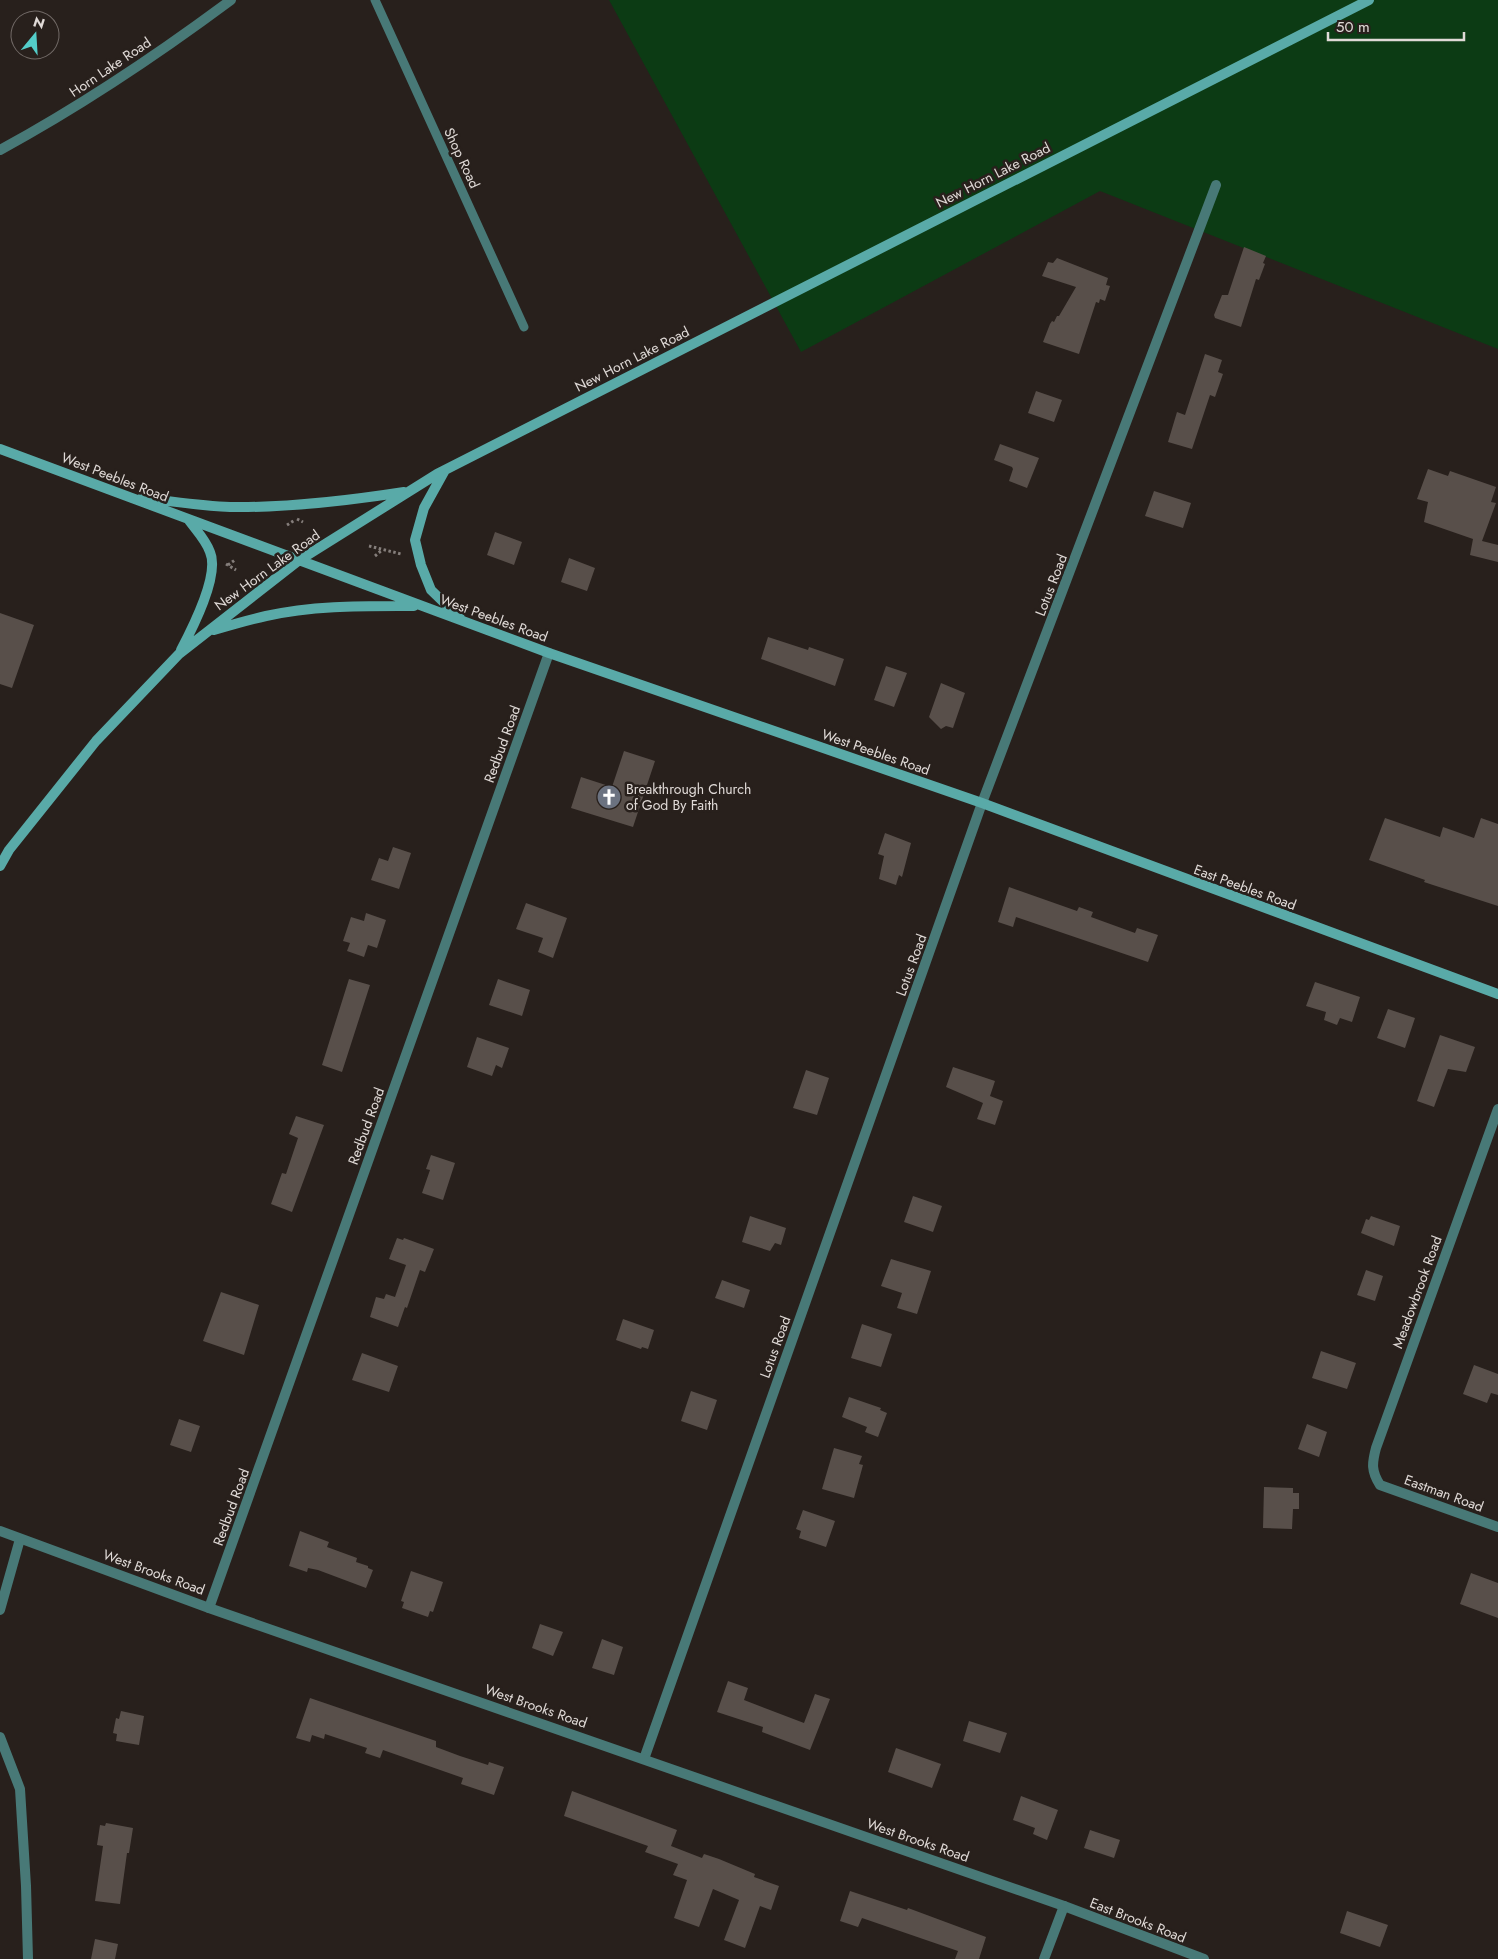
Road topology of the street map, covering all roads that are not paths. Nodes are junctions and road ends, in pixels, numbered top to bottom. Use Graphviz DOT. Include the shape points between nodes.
graph roads {
  1 [pos="231,0"];
  2 [pos="375,0"];
  3 [pos="1369,0"];
  4 [pos="0,150"];
  5 [pos="1216,185"];
  6 [pos="524,327"];
  7 [pos="0,448"];
  8 [pos="445,470"];
  9 [pos="410,491"];
  10 [pos="128,496"];
  11 [pos="188,519"];
  12 [pos="298,560"];
  13 [pos="422,606"];
  14 [pos="463,621"];
  15 [pos="208,632"];
  16 [pos="549,653"];
  17 [pos="179,654"];
  18 [pos="982,804"];
  19 [pos="0,866"];
  20 [pos="1498,994"];
  21 [pos="1498,1109"];
  22 [pos="1380,1485"];
  23 [pos="1498,1527"];
  24 [pos="0,1531"];
  25 [pos="20,1539"];
  26 [pos="209,1608"];
  27 [pos="0,1610"];
  28 [pos="0,1737"];
  29 [pos="644,1759"];
  30 [pos="1064,1906"];
  31 [pos="28,1959"];
  32 [pos="1044,1959"];
  33 [pos="1204,1959"];
  1 -- 4 [label="street, Horn Lake Road" via="60,118"];
  2 -- 6 [label="lane, Shop Road"];
  3 -- 8 [label="main road, New Horn Lake Road"];
  5 -- 18 [label="street, Lotus Road"];
  7 -- 10 [label="main road, West Peebles Road"];
  8 -- 9 [label="main road, New Horn Lake Road"];
  8 -- 14 [label="main road" via="424,508 415,540 431,590"];
  9 -- 10 [label="main road" via="342,502 258,507 227,507"];
  9 -- 12 [label="main road, New Horn Lake Road"];
  10 -- 11 [label="main road, West Peebles Road"];
  11 -- 12 [label="main road, West Peebles Road"];
  11 -- 17 [label="main road" via="211,552 210,575 205,598"];
  12 -- 13 [label="main road, West Peebles Road"];
  12 -- 15 [label="main road, New Horn Lake Road"];
  13 -- 14 [label="main road, West Peebles Road"];
  13 -- 15 [label="main road" via="308,609 266,616"];
  14 -- 16 [label="main road, West Peebles Road"];
  15 -- 17 [label="main road, New Horn Lake Road"];
  16 -- 18 [label="main road, West Peebles Road"];
  16 -- 26 [label="street, Redbud Road"];
  17 -- 19 [label="main road, New Horn Lake Road" via="96,741"];
  18 -- 20 [label="main road, East Peebles Road"];
  18 -- 29 [label="street, Lotus Road"];
  21 -- 22 [label="street, Meadowbrook Road" via="1376,1448 1372,1466"];
  22 -- 23 [label="street, Eastman Road"];
  24 -- 25 [label="street, West Brooks Road"];
  25 -- 26 [label="street, West Brooks Road"];
  25 -- 27 [label="street"];
  26 -- 29 [label="street, West Brooks Road"];
  28 -- 31 [label="street" via="20,1789"];
  29 -- 30 [label="street, West Brooks Road"];
  30 -- 32 [label="street"];
  30 -- 33 [label="street, East Brooks Road"];
}
